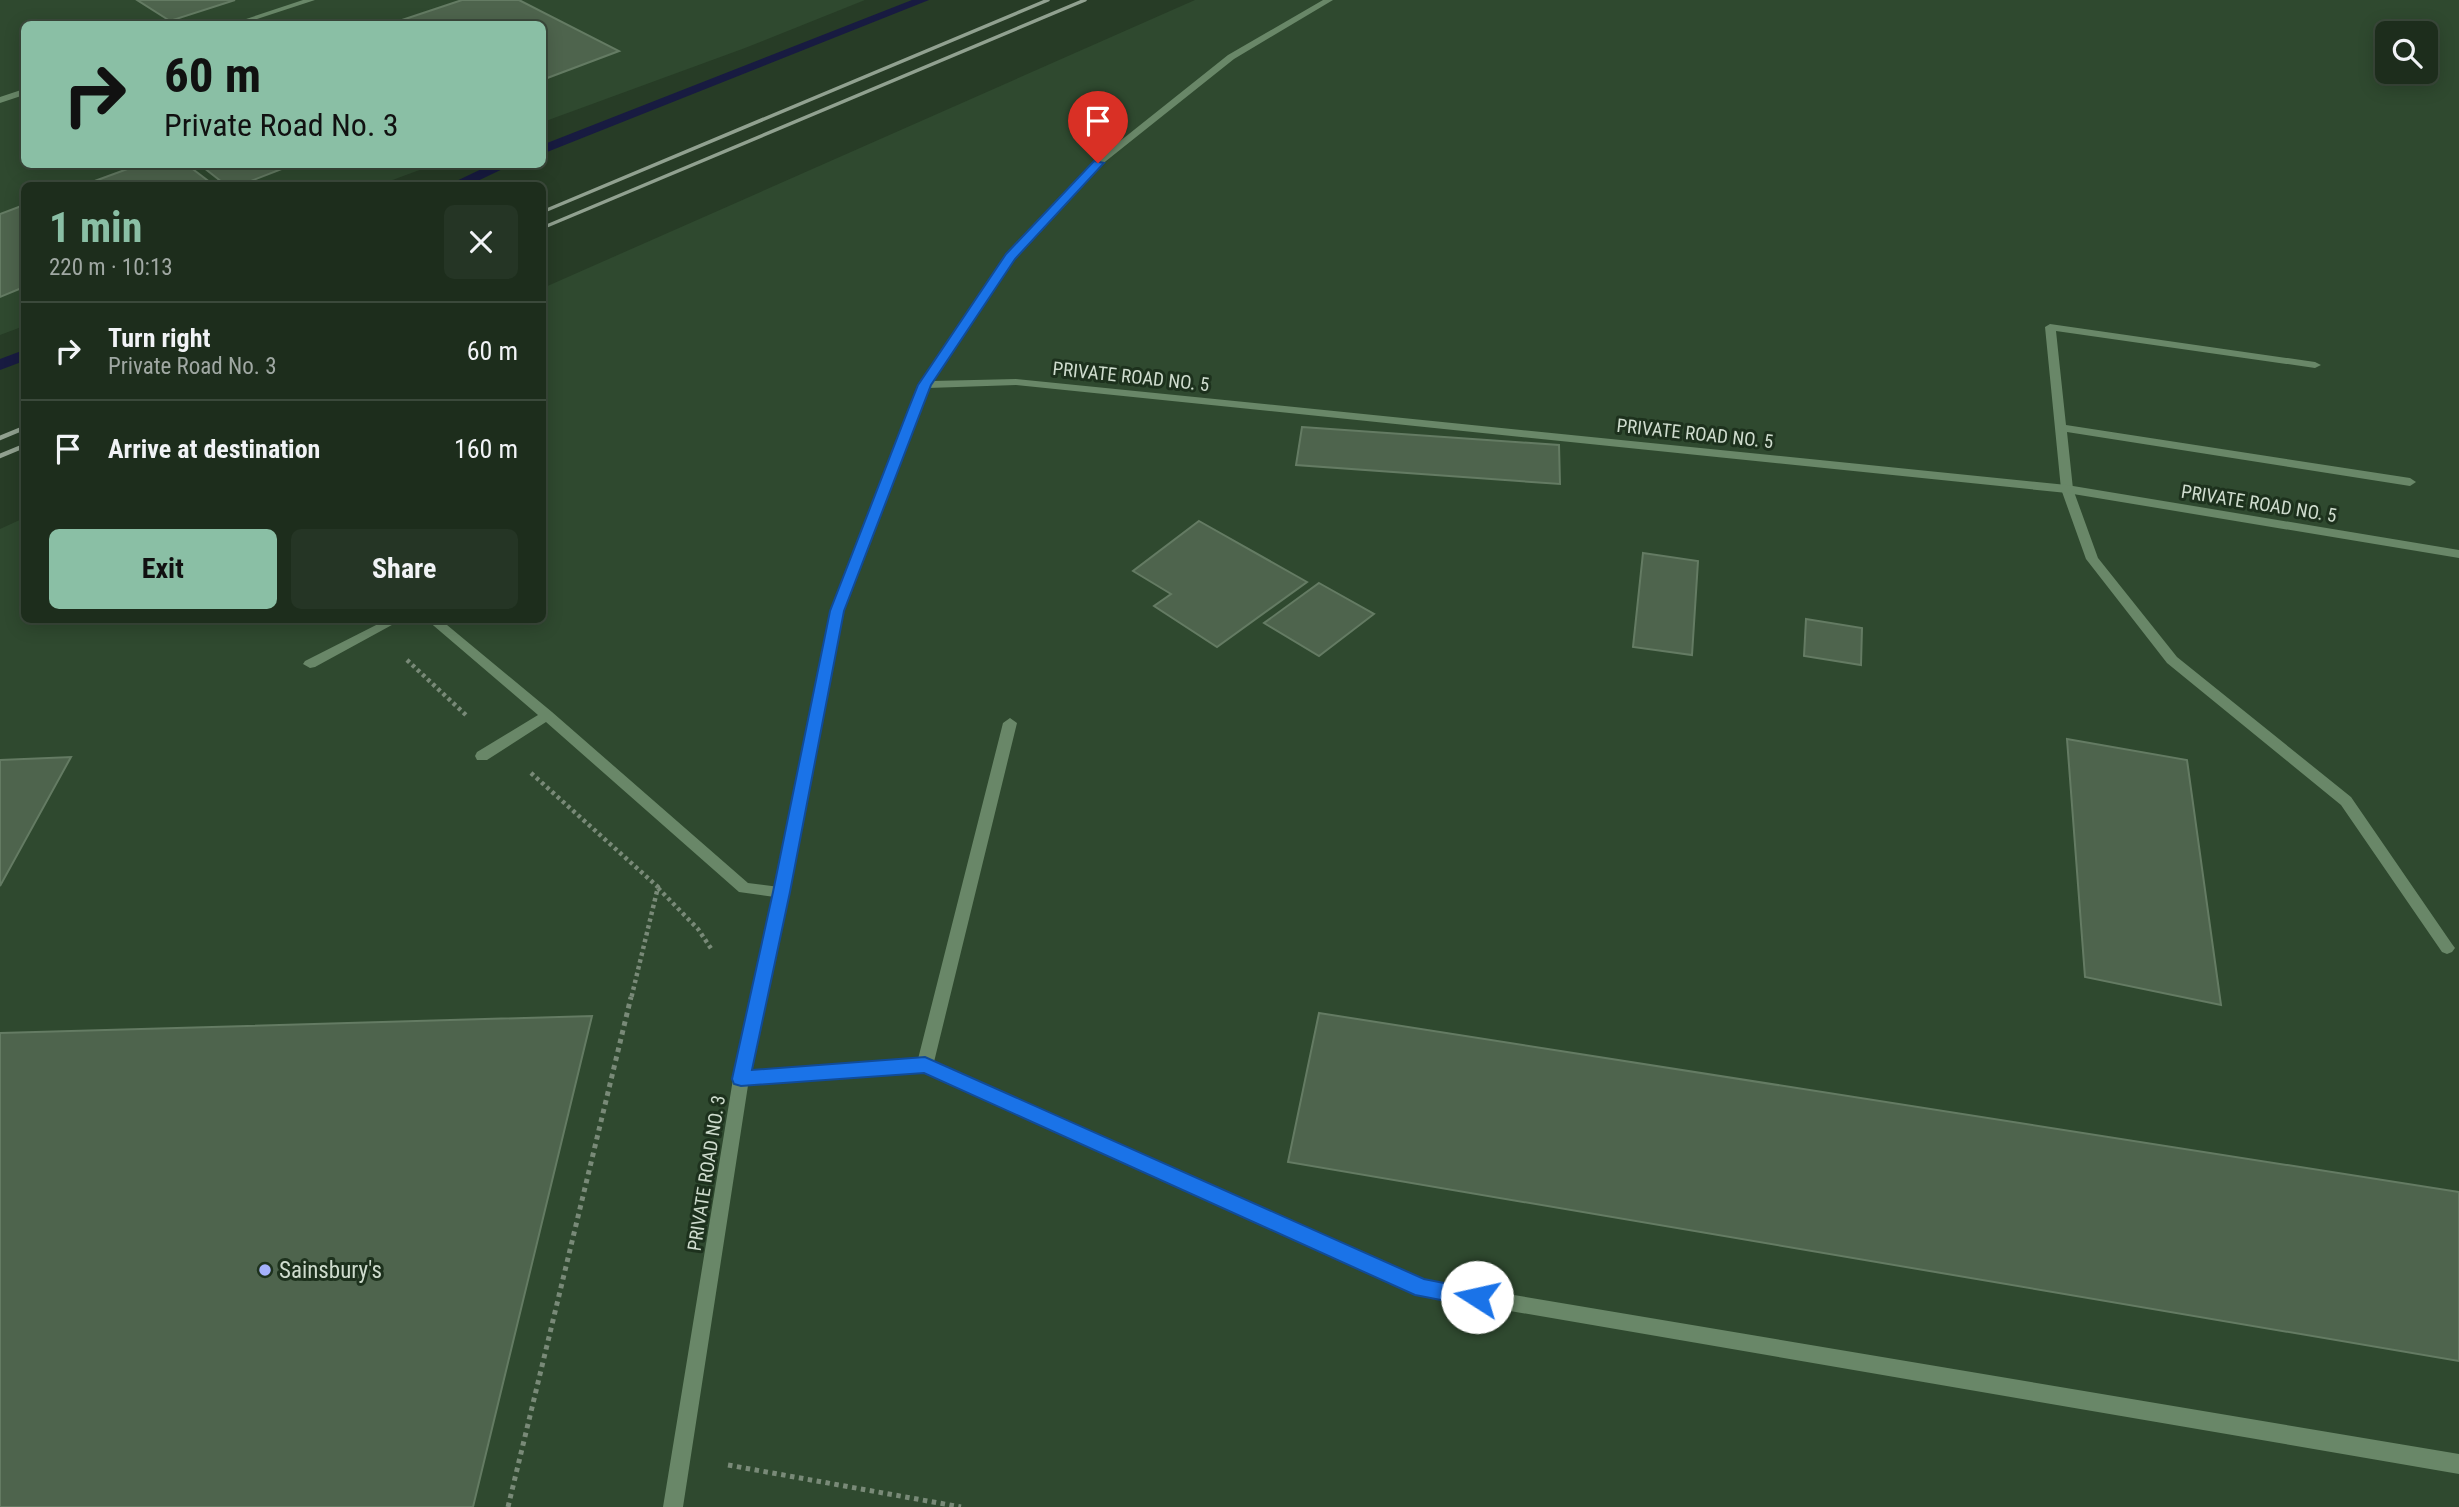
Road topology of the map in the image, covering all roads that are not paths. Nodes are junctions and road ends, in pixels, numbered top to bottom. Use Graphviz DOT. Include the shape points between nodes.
graph roads {
  1 [pos="311,0"];
  2 [pos="1329,0"];
  3 [pos="244,21"];
  4 [pos="21,93"];
  5 [pos="0,100"];
  6 [pos="2315,365"];
  7 [pos="924,385"];
  8 [pos="2061,428"];
  9 [pos="2410,482"];
  10 [pos="2067,489"];
  11 [pos="2459,554"];
  12 [pos="389,623"];
  13 [pos="437,623"];
  14 [pos="310,664"];
  15 [pos="547,715"];
  16 [pos="1010,723"];
  17 [pos="482,756"];
  18 [pos="782,892"];
  19 [pos="2448,948"];
  20 [pos="925,1065"];
  21 [pos="741,1079"];
  22 [pos="2459,1464"];
  23 [pos="673,1507"];
  1 -- 3 [label="street"];
  2 -- 7 [label="street, PRIVATE ROAD NO. 3" via="1231,57 1098,163 1010,257"];
  4 -- 5 [label="street"];
  6 -- 8 [label="street" via="2050,327"];
  7 -- 10 [label="street, PRIVATE ROAD NO. 5" via="1028,383"];
  7 -- 18 [label="street, PRIVATE ROAD NO. 3" via="837,611"];
  8 -- 9 [label="street"];
  8 -- 10 [label="street"];
  10 -- 11 [label="street, PRIVATE ROAD NO. 5"];
  10 -- 19 [label="street" via="2092,559 2172,660 2346,801"];
  12 -- 14 [label="street"];
  13 -- 15 [label="street"];
  15 -- 17 [label="street"];
  15 -- 18 [label="street" via="744,888"];
  16 -- 20 [label="street"];
  18 -- 21 [label="street, PRIVATE ROAD NO. 3"];
  20 -- 21 [label="street"];
  20 -- 22 [label="street" via="1423,1288"];
  21 -- 23 [label="street, PRIVATE ROAD NO. 3"];
}
